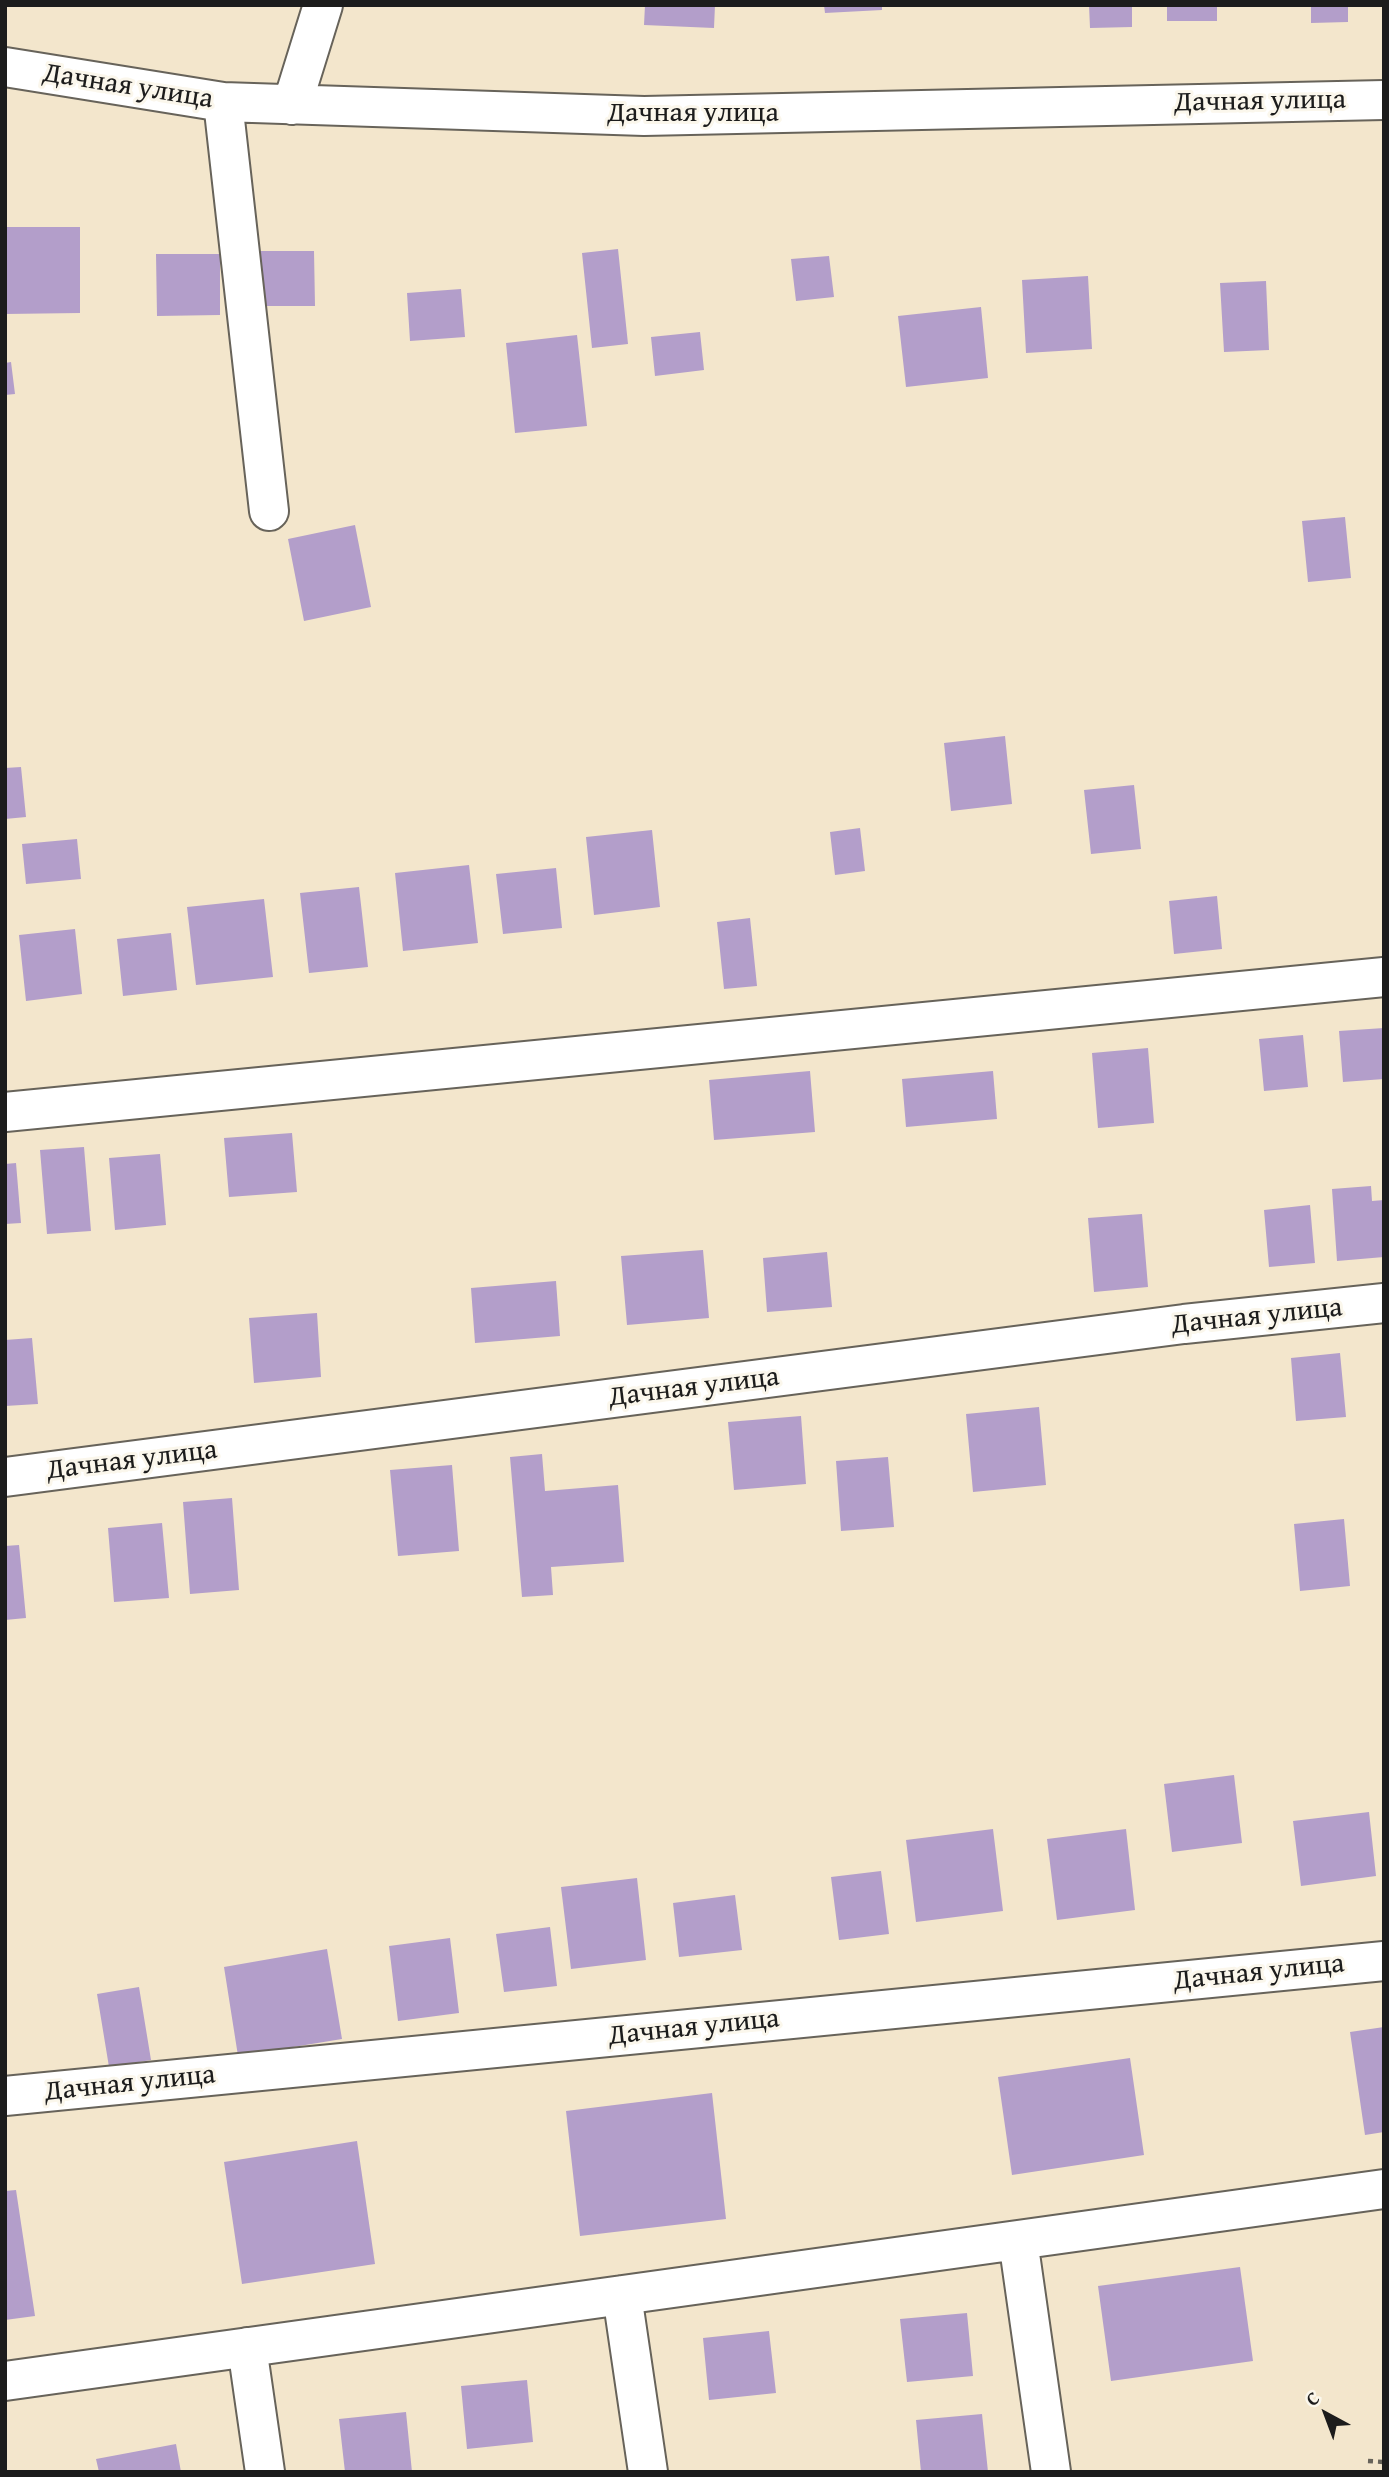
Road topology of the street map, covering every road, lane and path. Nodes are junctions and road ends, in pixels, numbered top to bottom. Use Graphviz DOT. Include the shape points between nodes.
graph roads {
  1 [pos="323,5"];
  2 [pos="5,67"];
  3 [pos="1384,100"];
  4 [pos="223,102"];
  5 [pos="292,104"];
  6 [pos="269,511"];
  7 [pos="1384,977"];
  8 [pos="5,1112"];
  9 [pos="1384,1303"];
  10 [pos="5,1477"];
  11 [pos="1384,1961"];
  12 [pos="5,2096"];
  13 [pos="1384,2189"];
  14 [pos="1018,2240"];
  15 [pos="622,2295"];
  16 [pos="247,2347"];
  17 [pos="5,2381"];
  18 [pos="1368,2461"];
  19 [pos="1384,2462"];
  20 [pos="265,2472"];
  21 [pos="648,2472"];
  22 [pos="1051,2472"];
  1 -- 5 [label="street"];
  2 -- 4 [label="street, Дачная улица"];
  3 -- 5 [label="street, Дачная улица" via="644,116"];
  4 -- 5 [label="street, Дачная улица"];
  4 -- 6 [label="street"];
  7 -- 8 [label="street"];
  9 -- 10 [label="street, Дачная улица" via="1143,1329"];
  11 -- 12 [label="street, Дачная улица"];
  13 -- 14 [label="street"];
  14 -- 15 [label="street"];
  14 -- 22 [label="street"];
  15 -- 16 [label="street"];
  15 -- 21 [label="street"];
  16 -- 17 [label="street"];
  16 -- 20 [label="street"];
  18 -- 19 [label="path"];
}
